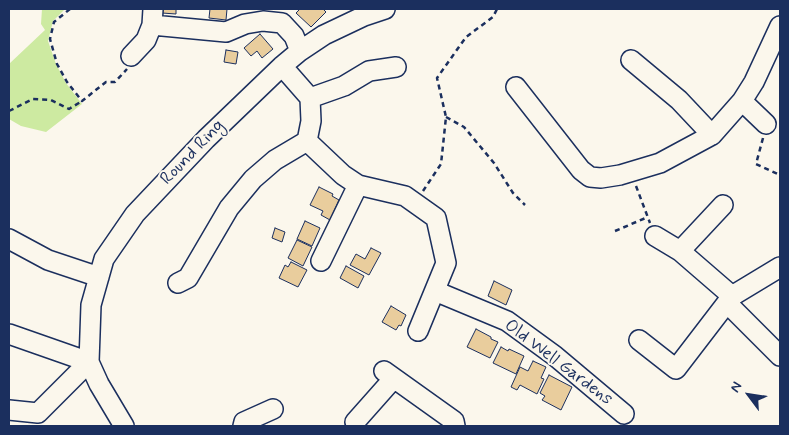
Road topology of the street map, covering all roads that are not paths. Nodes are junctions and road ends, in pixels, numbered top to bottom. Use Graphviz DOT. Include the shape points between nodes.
graph roads {
  1 [pos="385,9"];
  2 [pos="152,17"];
  3 [pos="780,26"];
  4 [pos="300,51"];
  5 [pos="135,53"];
  6 [pos="631,60"];
  7 [pos="282,66"];
  8 [pos="396,67"];
  9 [pos="516,87"];
  10 [pos="310,98"];
  11 [pos="742,101"];
  12 [pos="766,124"];
  13 [pos="712,134"];
  14 [pos="307,141"];
  15 [pos="358,185"];
  16 [pos="723,205"];
  17 [pos="655,236"];
  18 [pos="9,239"];
  19 [pos="680,251"];
  20 [pos="320,260"];
  21 [pos="780,268"];
  22 [pos="99,277"];
  23 [pos="178,283"];
  24 [pos="435,291"];
  25 [pos="730,300"];
  26 [pos="418,331"];
  27 [pos="9,334"];
  28 [pos="639,340"];
  29 [pos="780,356"];
  30 [pos="89,362"];
  31 [pos="273,409"];
  32 [pos="9,410"];
  33 [pos="624,414"];
  34 [pos="355,422"];
  35 [pos="123,426"];
  36 [pos="243,426"];
  37 [pos="455,426"];
  1 -- 4 [label="street, Round Ring" via="324,35"];
  2 -- 4 [label="street" via="226,32 263,21 282,23 294,36"];
  2 -- 5 [label="street" via="146,40"];
  3 -- 11 [label="street"];
  4 -- 7 [label="street, Round Ring"];
  6 -- 13 [label="street" via="679,100"];
  7 -- 10 [label="street"];
  7 -- 22 [label="street, Round Ring" via="135,214 104,259"];
  8 -- 10 [label="street" via="369,71 344,86"];
  9 -- 13 [label="street" via="581,170 590,177 601,178 660,163"];
  10 -- 14 [label="street" via="311,121"];
  11 -- 12 [label="street"];
  11 -- 13 [label="street"];
  14 -- 15 [label="street"];
  14 -- 23 [label="street" via="275,160 253,179 229,208 188,278"];
  15 -- 20 [label="street"];
  15 -- 24 [label="street" via="406,196 436,218 446,263"];
  16 -- 19 [label="street"];
  17 -- 19 [label="street"];
  18 -- 22 [label="street" via="48,260"];
  19 -- 25 [label="street"];
  21 -- 25 [label="street"];
  22 -- 30 [label="street, Round Ring" via="91,305"];
  24 -- 26 [label="street"];
  24 -- 33 [label="street, Old Well Gardens" via="507,321 556,356"];
  25 -- 28 [label="street" via="676,369"];
  25 -- 29 [label="street"];
  27 -- 30 [label="street"];
  30 -- 32 [label="street" via="38,413"];
  30 -- 35 [label="street"];
  31 -- 36 [label="street" via="244,422"];
  34 -- 37 [label="street" via="389,374 454,421"];
}
